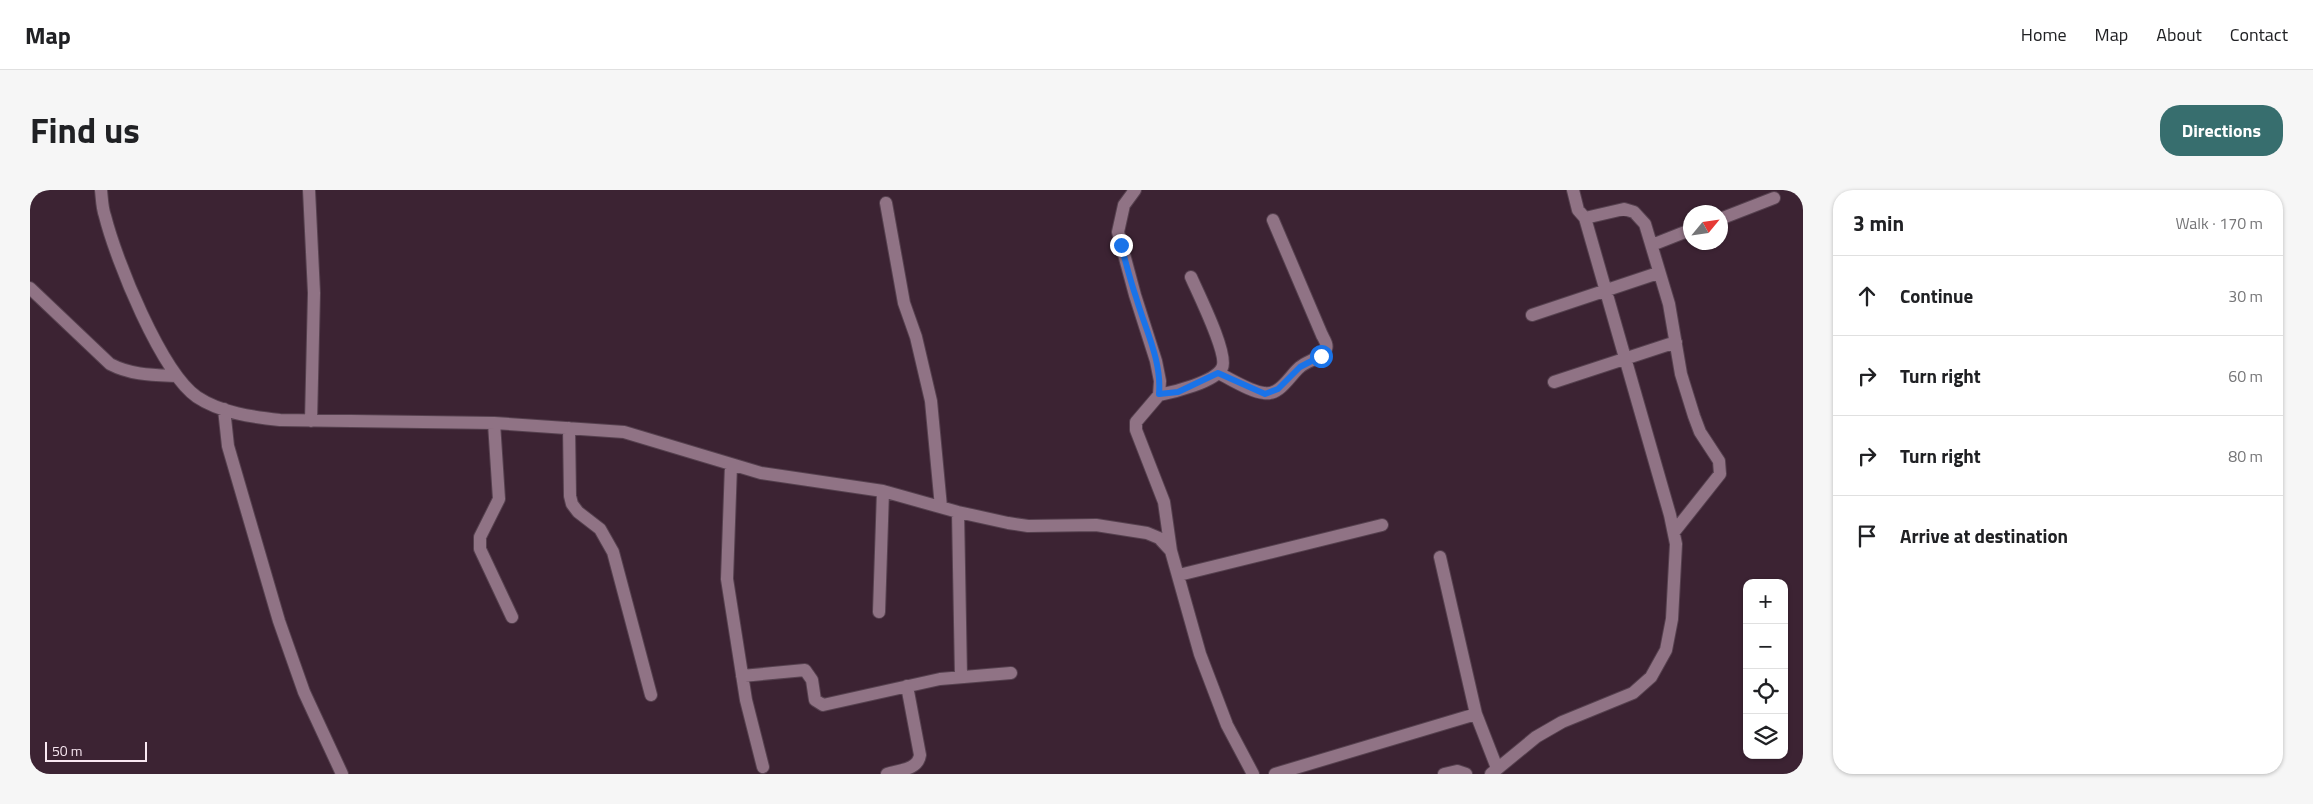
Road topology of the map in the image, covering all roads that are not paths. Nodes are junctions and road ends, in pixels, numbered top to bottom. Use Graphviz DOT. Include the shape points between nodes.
graph roads {
  1 [pos="101,190"];
  2 [pos="309,190"];
  3 [pos="1134,190"];
  4 [pos="1573,190"];
  5 [pos="1774,198"];
  6 [pos="886,203"];
  7 [pos="1728,216"];
  8 [pos="1585,218"];
  9 [pos="1273,220"];
  10 [pos="1683,233"];
  11 [pos="1652,245"];
  12 [pos="1658,273"];
  13 [pos="1191,278"];
  14 [pos="30,288"];
  15 [pos="1604,290"];
  16 [pos="1532,315"];
  17 [pos="1676,342"];
  18 [pos="1624,358"];
  19 [pos="1218,373"];
  20 [pos="176,376"];
  21 [pos="1554,382"];
  22 [pos="1159,394"];
  23 [pos="218,407"];
  24 [pos="311,420"];
  25 [pos="494,423"];
  26 [pos="569,428"];
  27 [pos="731,466"];
  28 [pos="883,491"];
  29 [pos="941,507"];
  30 [pos="958,512"];
  31 [pos="1382,525"];
  32 [pos="1674,532"];
  33 [pos="1171,551"];
  34 [pos="1440,557"];
  35 [pos="1179,575"];
  36 [pos="879,612"];
  37 [pos="512,617"];
  38 [pos="1011,673"];
  39 [pos="742,676"];
  40 [pos="961,677"];
  41 [pos="907,686"];
  42 [pos="651,696"];
  43 [pos="1476,714"];
  44 [pos="763,767"];
  45 [pos="1494,771"];
  46 [pos="342,774"];
  47 [pos="887,774"];
  48 [pos="1252,774"];
  49 [pos="1274,774"];
  50 [pos="1444,774"];
  51 [pos="1466,774"];
  1 -- 20 [label="street" via="104,215 117,253 147,325"];
  2 -- 24 [label="street" via="314,293"];
  3 -- 22 [label="street" via="1124,205 1118,232 1156,361"];
  4 -- 8 [label="street" via="1578,210"];
  5 -- 7 [label="street"];
  6 -- 29 [label="street" via="904,303 916,337 931,402"];
  8 -- 11 [label="street" via="1624,209 1634,212 1645,224"];
  8 -- 15 [label="street"];
  9 -- 19 [label="street" via="1326,350 1300,367 1286,383 1271,393 1261,392"];
  10 -- 11 [label="street"];
  11 -- 12 [label="street"];
  12 -- 15 [label="street"];
  12 -- 17 [label="street" via="1671,311"];
  13 -- 19 [label="street" via="1224,359"];
  14 -- 20 [label="street" via="110,364 139,374"];
  15 -- 16 [label="street"];
  15 -- 18 [label="street"];
  17 -- 18 [label="street"];
  17 -- 32 [label="street" via="1694,416 1721,468 1712,486"];
  18 -- 21 [label="street"];
  18 -- 32 [label="street"];
  19 -- 22 [label="street" via="1178,392"];
  20 -- 23 [label="street" via="198,397"];
  22 -- 33 [label="street" via="1136,422 1136,430 1164,502"];
  23 -- 24 [label="street" via="250,416"];
  23 -- 46 [label="street" via="279,621 304,692"];
  24 -- 25 [label="street"];
  25 -- 26 [label="street"];
  25 -- 37 [label="street" via="500,499 480,537 480,548"];
  26 -- 27 [label="street" via="624,432"];
  26 -- 42 [label="street" via="572,504 600,529 613,552"];
  27 -- 28 [label="street"];
  27 -- 39 [label="street" via="726,579"];
  28 -- 29 [label="street"];
  28 -- 36 [label="street"];
  29 -- 30 [label="street"];
  30 -- 33 [label="street" via="1028,526 1096,525 1147,533 1159,538"];
  30 -- 40 [label="street"];
  31 -- 35 [label="street"];
  32 -- 45 [label="street" via="1672,618 1666,650 1652,677 1633,693 1562,722 1536,737"];
  33 -- 35 [label="street"];
  34 -- 43 [label="street"];
  35 -- 48 [label="street" via="1200,654 1228,725"];
  38 -- 40 [label="street"];
  39 -- 41 [label="street" via="805,670 812,680 815,700 823,705"];
  39 -- 44 [label="street"];
  40 -- 41 [label="street"];
  41 -- 47 [label="street" via="919,762 916,766"];
  43 -- 45 [label="street"];
  43 -- 49 [label="street"];
  50 -- 51 [label="street" via="1457,771"];
}
